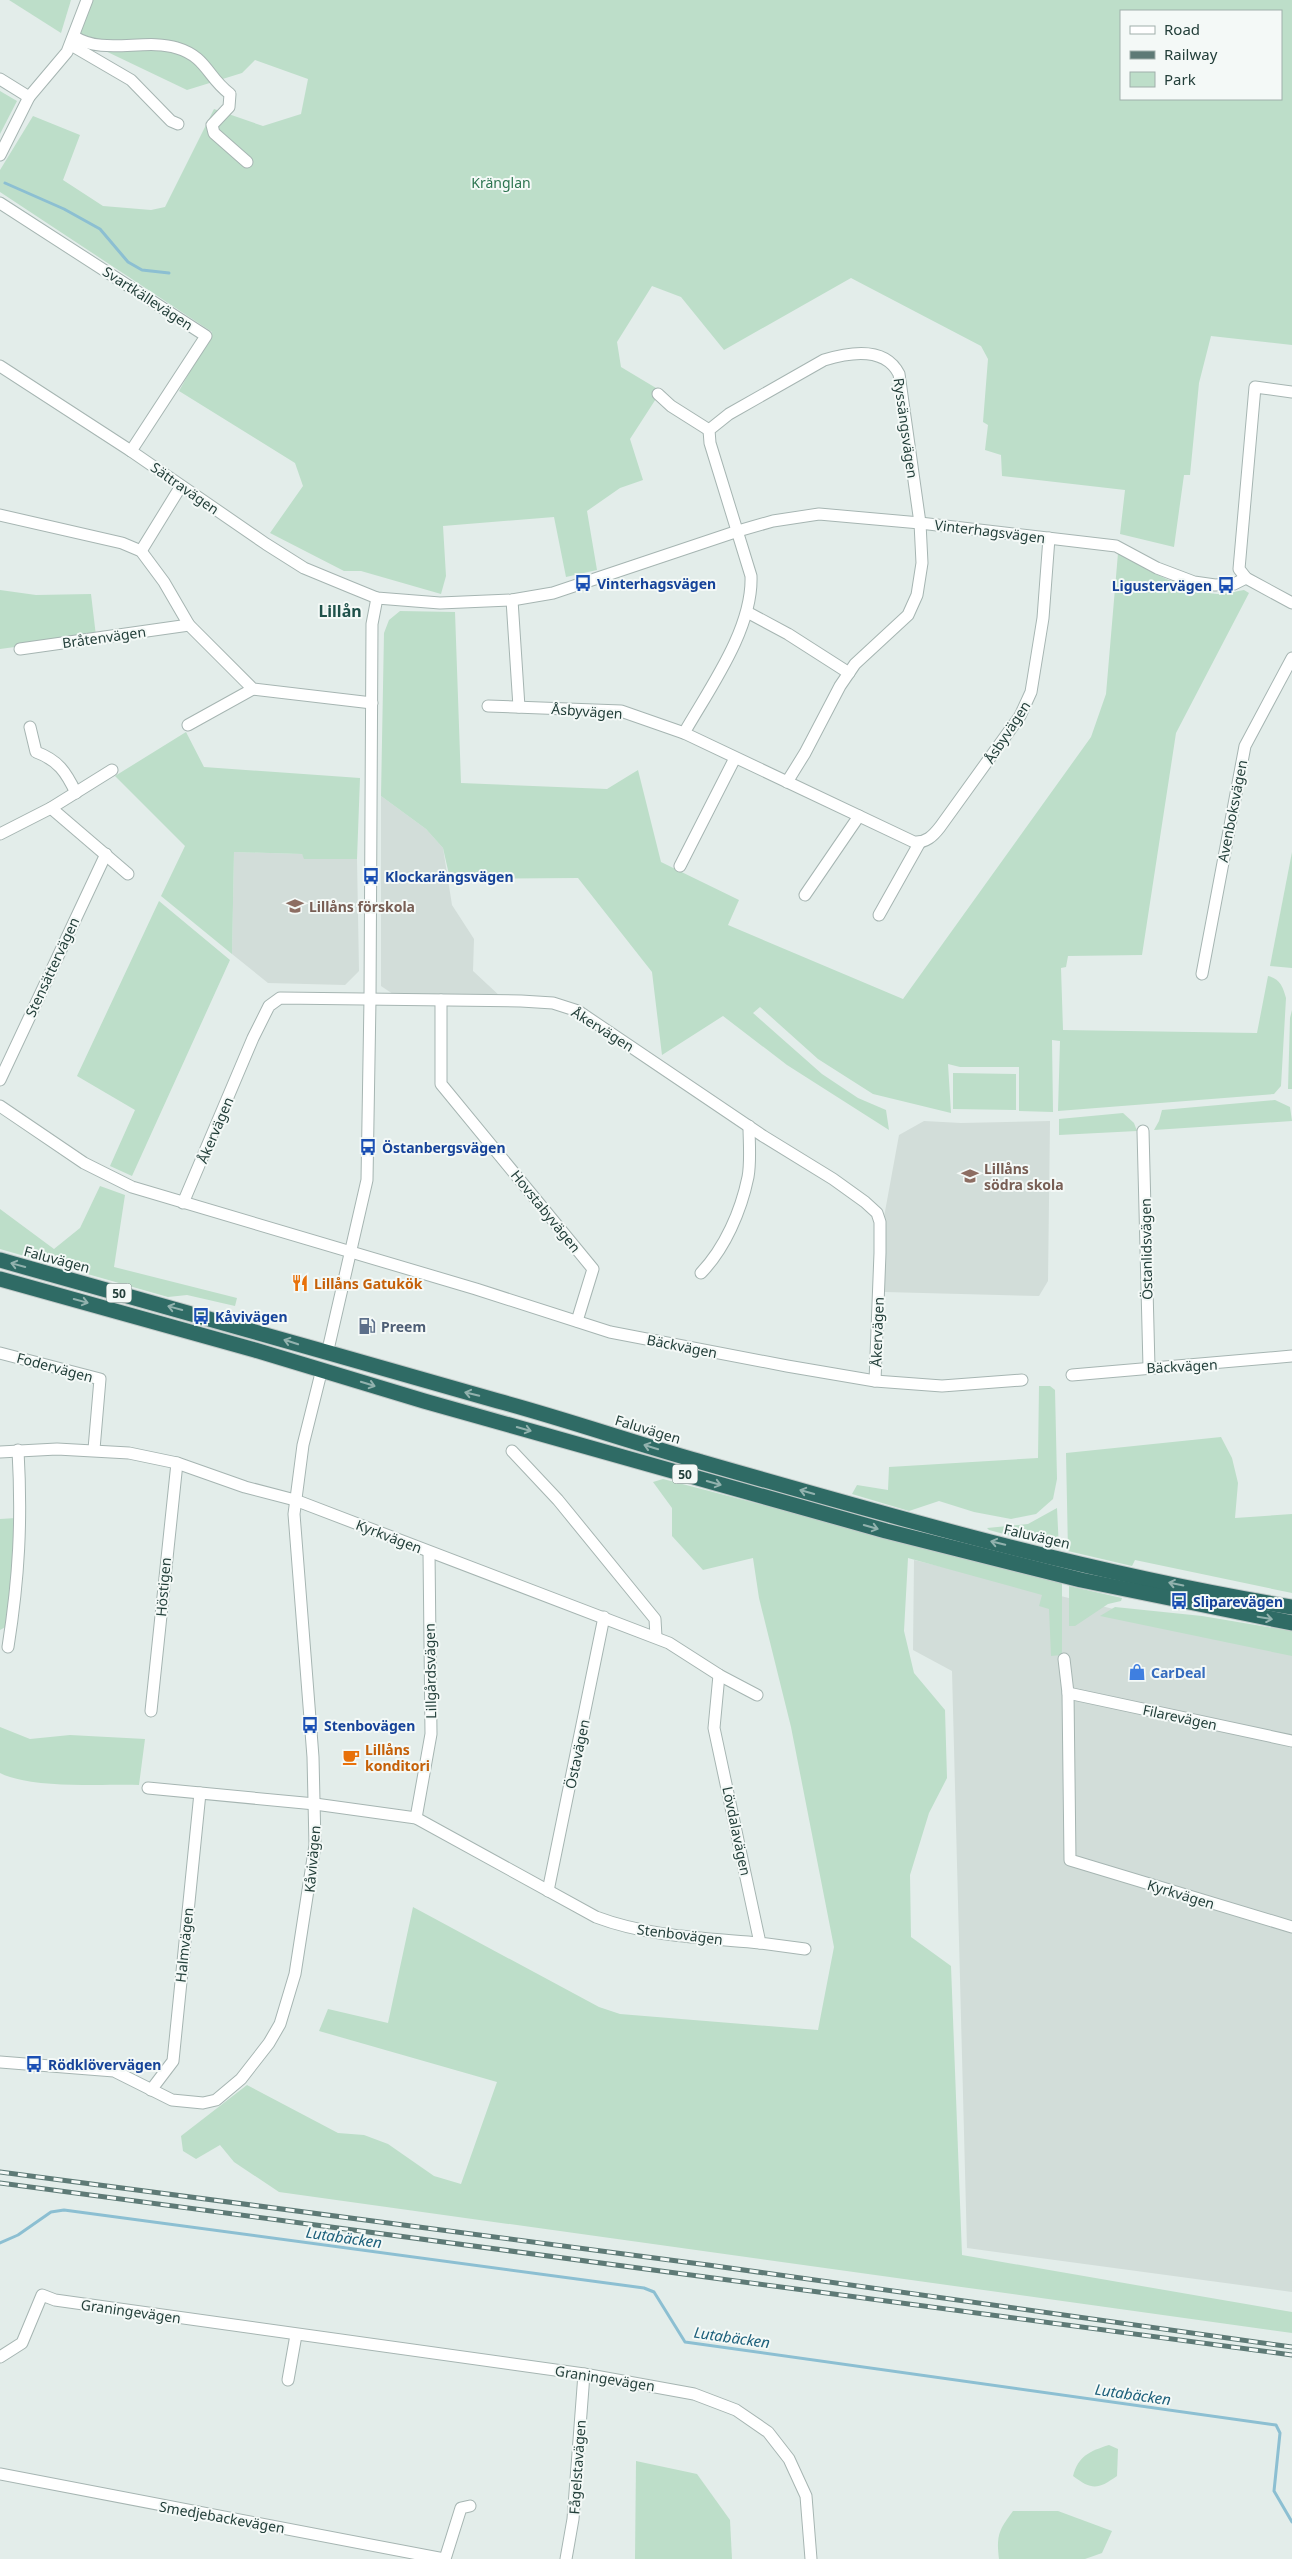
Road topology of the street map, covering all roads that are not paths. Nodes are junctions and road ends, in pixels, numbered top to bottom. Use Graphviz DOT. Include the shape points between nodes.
graph roads {
  1 [pos="87,0"];
  2 [pos="73,41"];
  3 [pos="0,79"];
  4 [pos="29,97"];
  5 [pos="178,124"];
  6 [pos="0,155"];
  7 [pos="247,162"];
  8 [pos="0,203"];
  9 [pos="0,366"];
  10 [pos="1292,392"];
  11 [pos="658,394"];
  12 [pos="709,430"];
  13 [pos="131,451"];
  14 [pos="181,486"];
  15 [pos="0,515"];
  16 [pos="920,523"];
  17 [pos="738,531"];
  18 [pos="1049,538"];
  19 [pos="140,550"];
  20 [pos="1246,578"];
  21 [pos="376,598"];
  22 [pos="512,600"];
  23 [pos="1292,603"];
  24 [pos="747,612"];
  25 [pos="189,625"];
  26 [pos="20,649"];
  27 [pos="1292,658"];
  28 [pos="849,673"];
  29 [pos="253,689"];
  30 [pos="372,703"];
  31 [pos="488,706"];
  32 [pos="519,707"];
  33 [pos="188,725"];
  34 [pos="30,726"];
  35 [pos="684,733"];
  36 [pos="735,758"];
  37 [pos="112,770"];
  38 [pos="787,782"];
  39 [pos="76,793"];
  40 [pos="51,808"];
  41 [pos="859,816"];
  42 [pos="0,834"];
  43 [pos="920,842"];
  44 [pos="106,854"];
  45 [pos="680,866"];
  46 [pos="128,874"];
  47 [pos="805,895"];
  48 [pos="879,915"];
  49 [pos="1202,974"];
  50 [pos="370,999"];
  51 [pos="441,1000"];
  52 [pos="0,1080"];
  53 [pos="0,1106"];
  54 [pos="749,1126"];
  55 [pos="1143,1131"];
  56 [pos="183,1202"];
  57 [pos="352,1252"];
  58 [pos="0,1260"];
  59 [pos="701,1274"];
  60 [pos="0,1279"];
  61 [pos="578,1321"];
  62 [pos="0,1353"];
  63 [pos="327,1354"];
  64 [pos="1292,1356"];
  65 [pos="1149,1367"];
  66 [pos="322,1369"];
  67 [pos="1072,1375"];
  68 [pos="1022,1380"];
  69 [pos="876,1381"];
  70 [pos="94,1449"];
  71 [pos="18,1450"];
  72 [pos="512,1451"];
  73 [pos="0,1452"];
  74 [pos="177,1463"];
  75 [pos="295,1500"];
  76 [pos="429,1552"];
  77 [pos="1292,1607"];
  78 [pos="604,1616"];
  79 [pos="1292,1623"];
  80 [pos="656,1637"];
  81 [pos="8,1647"];
  82 [pos="1064,1659"];
  83 [pos="719,1674"];
  84 [pos="1068,1694"];
  85 [pos="757,1696"];
  86 [pos="151,1711"];
  87 [pos="1292,1741"];
  88 [pos="148,1788"];
  89 [pos="200,1793"];
  90 [pos="315,1804"];
  91 [pos="416,1818"];
  92 [pos="548,1890"];
  93 [pos="1292,1927"];
  94 [pos="760,1943"];
  95 [pos="805,1949"];
  96 [pos="0,2062"];
  97 [pos="151,2090"];
  98 [pos="296,2334"];
  99 [pos="0,2357"];
  100 [pos="584,2374"];
  101 [pos="288,2380"];
  102 [pos="0,2474"];
  103 [pos="470,2506"];
  104 [pos="407,2555"];
  105 [pos="445,2559"];
  106 [pos="566,2559"];
  107 [pos="811,2559"];
  1 -- 2 [label="street"];
  2 -- 4 [label="street"];
  2 -- 5 [label="street" via="132,80 158,109"];
  2 -- 7 [label="street" via="176,47 195,56 204,63 218,85 230,94 229,107 212,125 214,133"];
  3 -- 4 [label="street"];
  4 -- 6 [label="street"];
  8 -- 13 [label="street, Svartkällevägen" via="206,336"];
  9 -- 13 [label="street, Sättravägen"];
  10 -- 20 [label="street" via="1255,387 1239,569"];
  11 -- 12 [label="street"];
  12 -- 16 [label="street, Ryssängsvägen" via="729,414 824,360 862,353 884,357 894,363 899,374"];
  12 -- 17 [label="street" via="710,443"];
  13 -- 14 [label="street, Sättravägen"];
  14 -- 19 [label="street"];
  14 -- 21 [label="street, Sättravägen" via="304,568"];
  15 -- 19 [label="street"];
  16 -- 17 [label="street, Vinterhagsvägen" via="819,514 773,521"];
  16 -- 18 [label="street, Vinterhagsvägen"];
  16 -- 28 [label="street, Ryssängsvägen" via="921,578 908,615"];
  17 -- 22 [label="street, Vinterhagsvägen" via="553,593"];
  17 -- 24 [label="street" via="751,576 752,590"];
  18 -- 20 [label="street, Vinterhagsvägen" via="1116,546 1157,568 1194,582 1234,584"];
  18 -- 43 [label="street, Åsbyvägen" via="1043,618 1032,692 1020,716 940,827 931,837"];
  19 -- 25 [label="street" via="164,582"];
  20 -- 23 [label="street"];
  21 -- 22 [label="street, Vinterhagsvägen" via="440,603"];
  21 -- 30 [label="street" via="372,624"];
  22 -- 32 [label="street"];
  24 -- 28 [label="street"];
  24 -- 35 [label="street" via="733,645"];
  25 -- 26 [label="street, Bråtenvägen"];
  25 -- 29 [label="street"];
  27 -- 49 [label="street, Avenboksvägen" via="1245,746"];
  28 -- 38 [label="street, Ryssängsvägen"];
  29 -- 30 [label="street"];
  29 -- 33 [label="street"];
  30 -- 50 [label="street"];
  31 -- 32 [label="street, Åsbyvägen"];
  32 -- 35 [label="street, Åsbyvägen" via="621,711"];
  34 -- 39 [label="street" via="36,752 60,765"];
  35 -- 36 [label="street, Åsbyvägen"];
  36 -- 38 [label="street, Åsbyvägen"];
  36 -- 45 [label="street"];
  37 -- 39 [label="street"];
  38 -- 41 [label="street, Åsbyvägen"];
  39 -- 40 [label="street"];
  40 -- 42 [label="street"];
  40 -- 44 [label="street"];
  41 -- 43 [label="street, Åsbyvägen"];
  41 -- 47 [label="street"];
  43 -- 48 [label="street, Åsbyvägen"];
  44 -- 46 [label="street"];
  44 -- 52 [label="street, Stensättervägen"];
  50 -- 51 [label="street, Åkervägen"];
  50 -- 56 [label="street, Åkervägen" via="280,998 268,1006"];
  50 -- 57 [label="street" via="367,1180"];
  51 -- 54 [label="street, Åkervägen" via="521,1001 569,1007"];
  51 -- 61 [label="street, Hovstabyvägen" via="441,1084 593,1269"];
  53 -- 56 [label="street" via="118,1182"];
  54 -- 59 [label="street" via="748,1176 737,1210 727,1237"];
  54 -- 69 [label="street, Åkervägen" via="833,1179 877,1213 880,1253"];
  55 -- 65 [label="street, Östanlidsvägen"];
  56 -- 57 [label="street"];
  57 -- 61 [label="street, Bäckvägen"];
  57 -- 63 [label="street"];
  63 -- 58 [label="highway, Faluvägen / 50, one-way" via="255,1330"];
  60 -- 66 [label="highway, 50, one-way"];
  61 -- 69 [label="street, Bäckvägen" via="657,1342"];
  62 -- 70 [label="street, Fodervägen" via="100,1379"];
  63 -- 66 [label="highway"];
  77 -- 63 [label="highway, Faluvägen / 50, one-way" via="1046,1555 831,1499 498,1400"];
  64 -- 65 [label="street, Bäckvägen"];
  65 -- 67 [label="street, Bäckvägen"];
  66 -- 75 [label="street, Kåvivägen" via="303,1445"];
  66 -- 79 [label="highway, 50, one-way" via="424,1401 876,1528 1080,1580"];
  68 -- 69 [label="street, Bäckvägen" via="942,1386"];
  70 -- 71 [label="street, Kyrkvägen"];
  70 -- 74 [label="street, Kyrkvägen"];
  71 -- 73 [label="street, Kyrkvägen"];
  71 -- 81 [label="street" via="22,1512 16,1595"];
  72 -- 80 [label="street" via="558,1500 655,1619"];
  74 -- 75 [label="street, Kyrkvägen" via="245,1487"];
  74 -- 86 [label="street, Höstigen"];
  75 -- 76 [label="street, Kyrkvägen"];
  75 -- 90 [label="street, Kåvivägen"];
  76 -- 78 [label="street, Kyrkvägen"];
  76 -- 91 [label="street, Lillgårdsvägen" via="431,1734"];
  78 -- 80 [label="street, Kyrkvägen"];
  78 -- 92 [label="street, Östavägen"];
  80 -- 83 [label="street, Kyrkvägen"];
  82 -- 84 [label="street"];
  83 -- 85 [label="street, Kyrkvägen"];
  83 -- 94 [label="street, Lövdalavägen" via="714,1728"];
  84 -- 87 [label="street, Filarevägen"];
  84 -- 93 [label="street, Kyrkvägen" via="1070,1860"];
  88 -- 89 [label="street, Stenbovägen"];
  89 -- 90 [label="street, Stenbovägen"];
  89 -- 97 [label="street, Halmvägen" via="173,2061"];
  90 -- 91 [label="street, Stenbovägen"];
  90 -- 97 [label="street, Kåvivägen" via="315,1845 295,1974 282,2018 269,2043 241,2079 216,2100 187,2103"];
  91 -- 92 [label="street, Stenbovägen"];
  92 -- 94 [label="street, Stenbovägen" via="596,1917 639,1931"];
  94 -- 95 [label="street"];
  96 -- 97 [label="street, Kåvivägen" via="106,2070 132,2078"];
  98 -- 99 [label="street, Graningevägen" via="55,2300 42,2295 22,2343"];
  98 -- 100 [label="street, Graningevägen"];
  98 -- 101 [label="street"];
  100 -- 106 [label="street, Fågelstavägen" via="573,2519"];
  100 -- 107 [label="street, Graningevägen" via="694,2394 736,2410 768,2432 789,2459 806,2496"];
  102 -- 104 [label="street, Smedjebackevägen"];
  103 -- 105 [label="street, Smedjebackevägen" via="461,2508"];
  104 -- 105 [label="street, Smedjebackevägen"];
}
